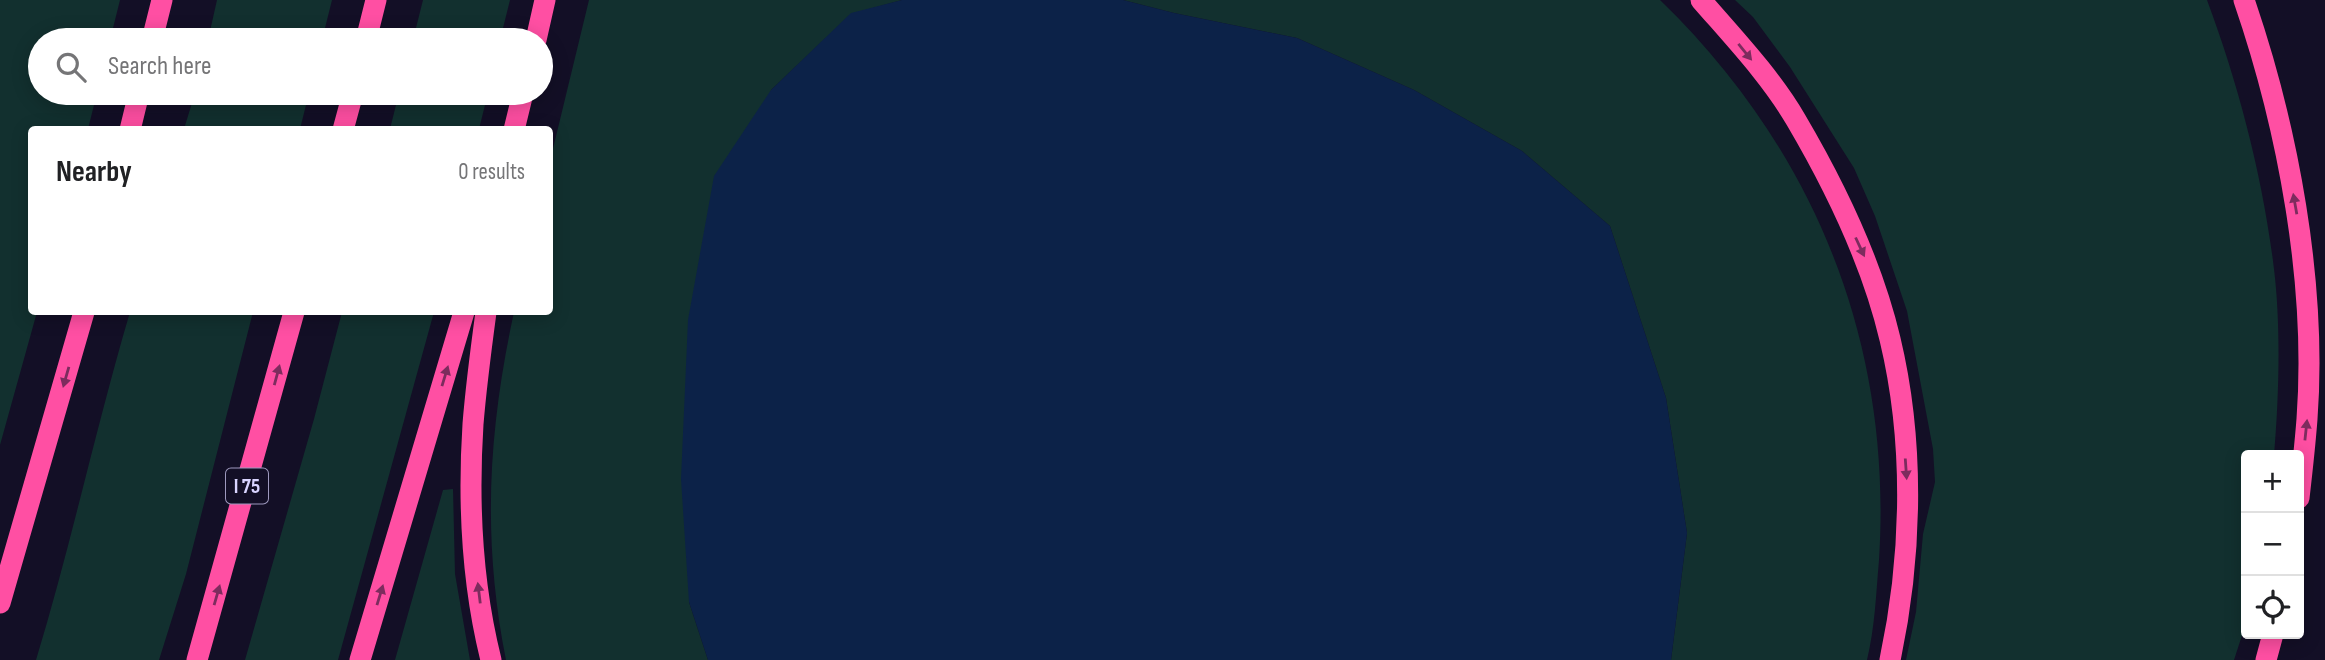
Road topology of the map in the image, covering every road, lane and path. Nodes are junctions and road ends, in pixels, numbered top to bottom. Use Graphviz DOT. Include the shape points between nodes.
graph roads {
  1 [pos="162,0"];
  2 [pos="376,0"];
  3 [pos="545,0"];
  4 [pos="1701,0"];
  5 [pos="2244,0"];
  6 [pos="155,28"];
  7 [pos="369,28"];
  8 [pos="539,28"];
  9 [pos="136,105"];
  10 [pos="350,105"];
  11 [pos="520,105"];
  12 [pos="131,126"];
  13 [pos="345,126"];
  14 [pos="515,126"];
  15 [pos="83,315"];
  16 [pos="293,315"];
  17 [pos="463,315"];
  18 [pos="486,315"];
  19 [pos="2304,450"];
  20 [pos="0,603"];
  21 [pos="2272,639"];
  22 [pos="197,660"];
  23 [pos="360,660"];
  24 [pos="491,660"];
  25 [pos="1890,660"];
  26 [pos="2266,660"];
  1 -- 6 [label="highway"];
  2 -- 7 [label="highway"];
  3 -- 8 [label="highway"];
  4 -- 25 [label="highway, one-way" via="1796,118 1866,262 1890,340 1902,410 1907,481 1900,612"];
  19 -- 5 [label="highway, one-way" via="2307,326 2300,237 2284,142"];
  9 -- 12 [label="highway"];
  10 -- 13 [label="highway"];
  11 -- 14 [label="highway"];
  15 -- 20 [label="highway, one-way"];
  22 -- 16 [label="highway, I 75, one-way"];
  23 -- 17 [label="highway, one-way"];
  24 -- 18 [label="highway, one-way" via="474,551 472,487 473,424"];
  21 -- 26 [label="highway"];
}
